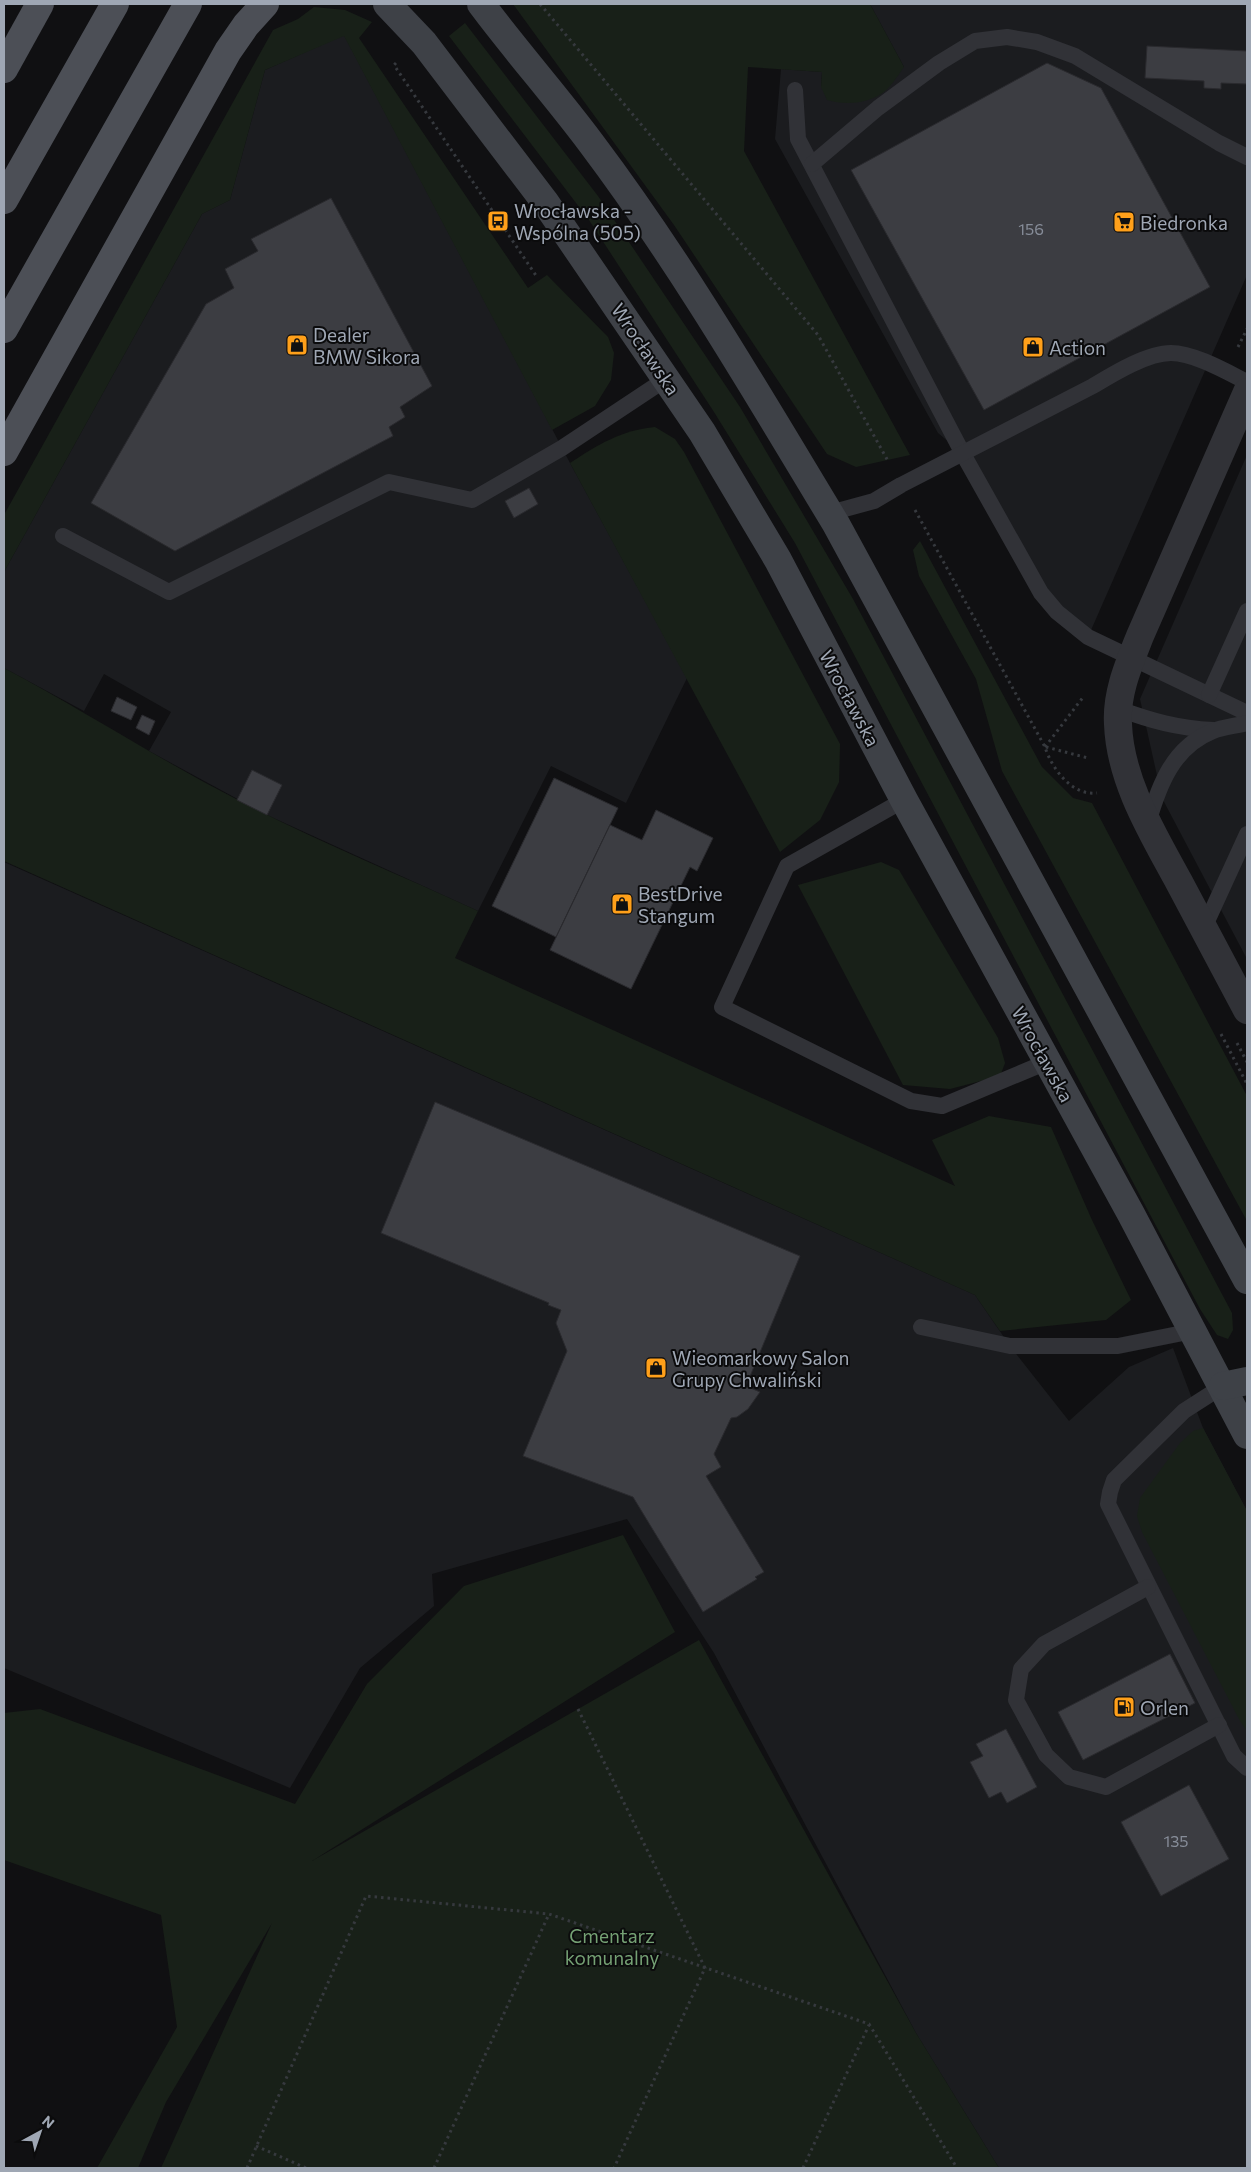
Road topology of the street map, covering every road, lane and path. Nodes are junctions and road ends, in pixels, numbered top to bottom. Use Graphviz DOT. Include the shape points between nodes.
graph roads {
  1 [pos="40,4"];
  2 [pos="188,4"];
  3 [pos="266,4"];
  4 [pos="387,4"];
  5 [pos="481,4"];
  6 [pos="540,4"];
  7 [pos="113,7"];
  8 [pos="400,61"];
  9 [pos="4,69"];
  10 [pos="795,90"];
  11 [pos="1247,157"];
  12 [pos="812,164"];
  13 [pos="4,200"];
  14 [pos="537,277"];
  15 [pos="4,329"];
  16 [pos="666,379"];
  17 [pos="1247,382"];
  18 [pos="1247,392"];
  19 [pos="4,452"];
  20 [pos="962,454"];
  21 [pos="901,485"];
  22 [pos="830,513"];
  23 [pos="63,536"];
  24 [pos="1247,610"];
  25 [pos="1131,659"];
  26 [pos="1086,693"];
  27 [pos="1209,696"];
  28 [pos="1119,708"];
  29 [pos="1247,713"];
  30 [pos="1247,724"];
  31 [pos="1214,730"];
  32 [pos="1045,747"];
  33 [pos="1094,759"];
  34 [pos="1102,790"];
  35 [pos="904,800"];
  36 [pos="1148,823"];
  37 [pos="1247,834"];
  38 [pos="1204,928"];
  39 [pos="1247,1010"];
  40 [pos="1047,1062"];
  41 [pos="1247,1280"];
  42 [pos="921,1327"];
  43 [pos="1193,1331"];
  44 [pos="1235,1384"];
  45 [pos="1247,1435"];
  46 [pos="1148,1587"];
  47 [pos="578,1709"];
  48 [pos="1219,1725"];
  49 [pos="1247,1768"];
  50 [pos="549,1914"];
  51 [pos="705,1968"];
  52 [pos="869,2024"];
  53 [pos="256,2146"];
  54 [pos="246,2168"];
  55 [pos="306,2168"];
  56 [pos="434,2168"];
  57 [pos="614,2168"];
  58 [pos="803,2168"];
  59 [pos="957,2168"];
  1 -- 9 [label="main road"];
  2 -- 15 [label="main road"];
  3 -- 19 [label="main road" via="228,51"];
  4 -- 16 [label="main road, Wrocławska" via="424,43 545,202"];
  5 -- 22 [label="main road" via="591,144 659,240"];
  6 -- 21 [label="path" via="818,334"];
  7 -- 13 [label="main road"];
  8 -- 14 [label="path" via="394,65"];
  10 -- 12 [label="lane" via="798,139"];
  11 -- 12 [label="lane" via="1075,56 1038,42 1007,37 975,41 939,62"];
  12 -- 20 [label="lane"];
  16 -- 23 [label="lane" via="562,448 472,500 389,482 169,592"];
  16 -- 35 [label="main road, Wrocławska" via="702,432 778,560"];
  17 -- 20 [label="lane" via="1192,358 1171,353 1144,359"];
  18 -- 25 [label="street"];
  20 -- 21 [label="lane"];
  20 -- 25 [label="lane" via="1041,593 1057,612 1088,636"];
  21 -- 22 [label="lane" via="874,501"];
  21 -- 32 [label="path"];
  22 -- 41 [label="main road"];
  24 -- 27 [label="lane"];
  25 -- 27 [label="lane"];
  25 -- 28 [label="street"];
  26 -- 32 [label="path"];
  27 -- 29 [label="lane"];
  28 -- 31 [label="lane" via="1159,724 1181,729"];
  28 -- 36 [label="street" via="1120,750"];
  30 -- 31 [label="lane"];
  31 -- 36 [label="lane" via="1178,755 1156,795"];
  32 -- 33 [label="path"];
  32 -- 34 [label="path" via="1050,765 1072,787 1096,794"];
  35 -- 40 [label="main road, Wrocławska"];
  35 -- 40 [label="lane" via="787,866 722,1007 912,1101 942,1106"];
  36 -- 38 [label="street"];
  37 -- 38 [label="lane"];
  38 -- 39 [label="street"];
  40 -- 43 [label="main road, Wrocławska"];
  42 -- 43 [label="lane" via="1010,1346 1118,1346"];
  43 -- 44 [label="main road, Wrocławska"];
  44 -- 45 [label="main road, Wrocławska"];
  44 -- 46 [label="lane" via="1184,1411 1114,1480 1108,1504"];
  46 -- 48 [label="lane"];
  46 -- 48 [label="lane" via="1044,1644 1021,1669 1016,1700 1046,1755 1068,1777 1106,1788"];
  47 -- 51 [label="path"];
  48 -- 49 [label="lane" via="1234,1756"];
  50 -- 51 [label="path"];
  50 -- 53 [label="path" via="366,1896"];
  50 -- 56 [label="path"];
  51 -- 52 [label="path"];
  51 -- 57 [label="path"];
  52 -- 58 [label="path"];
  52 -- 59 [label="path"];
  53 -- 54 [label="path"];
  53 -- 55 [label="path"];
}
